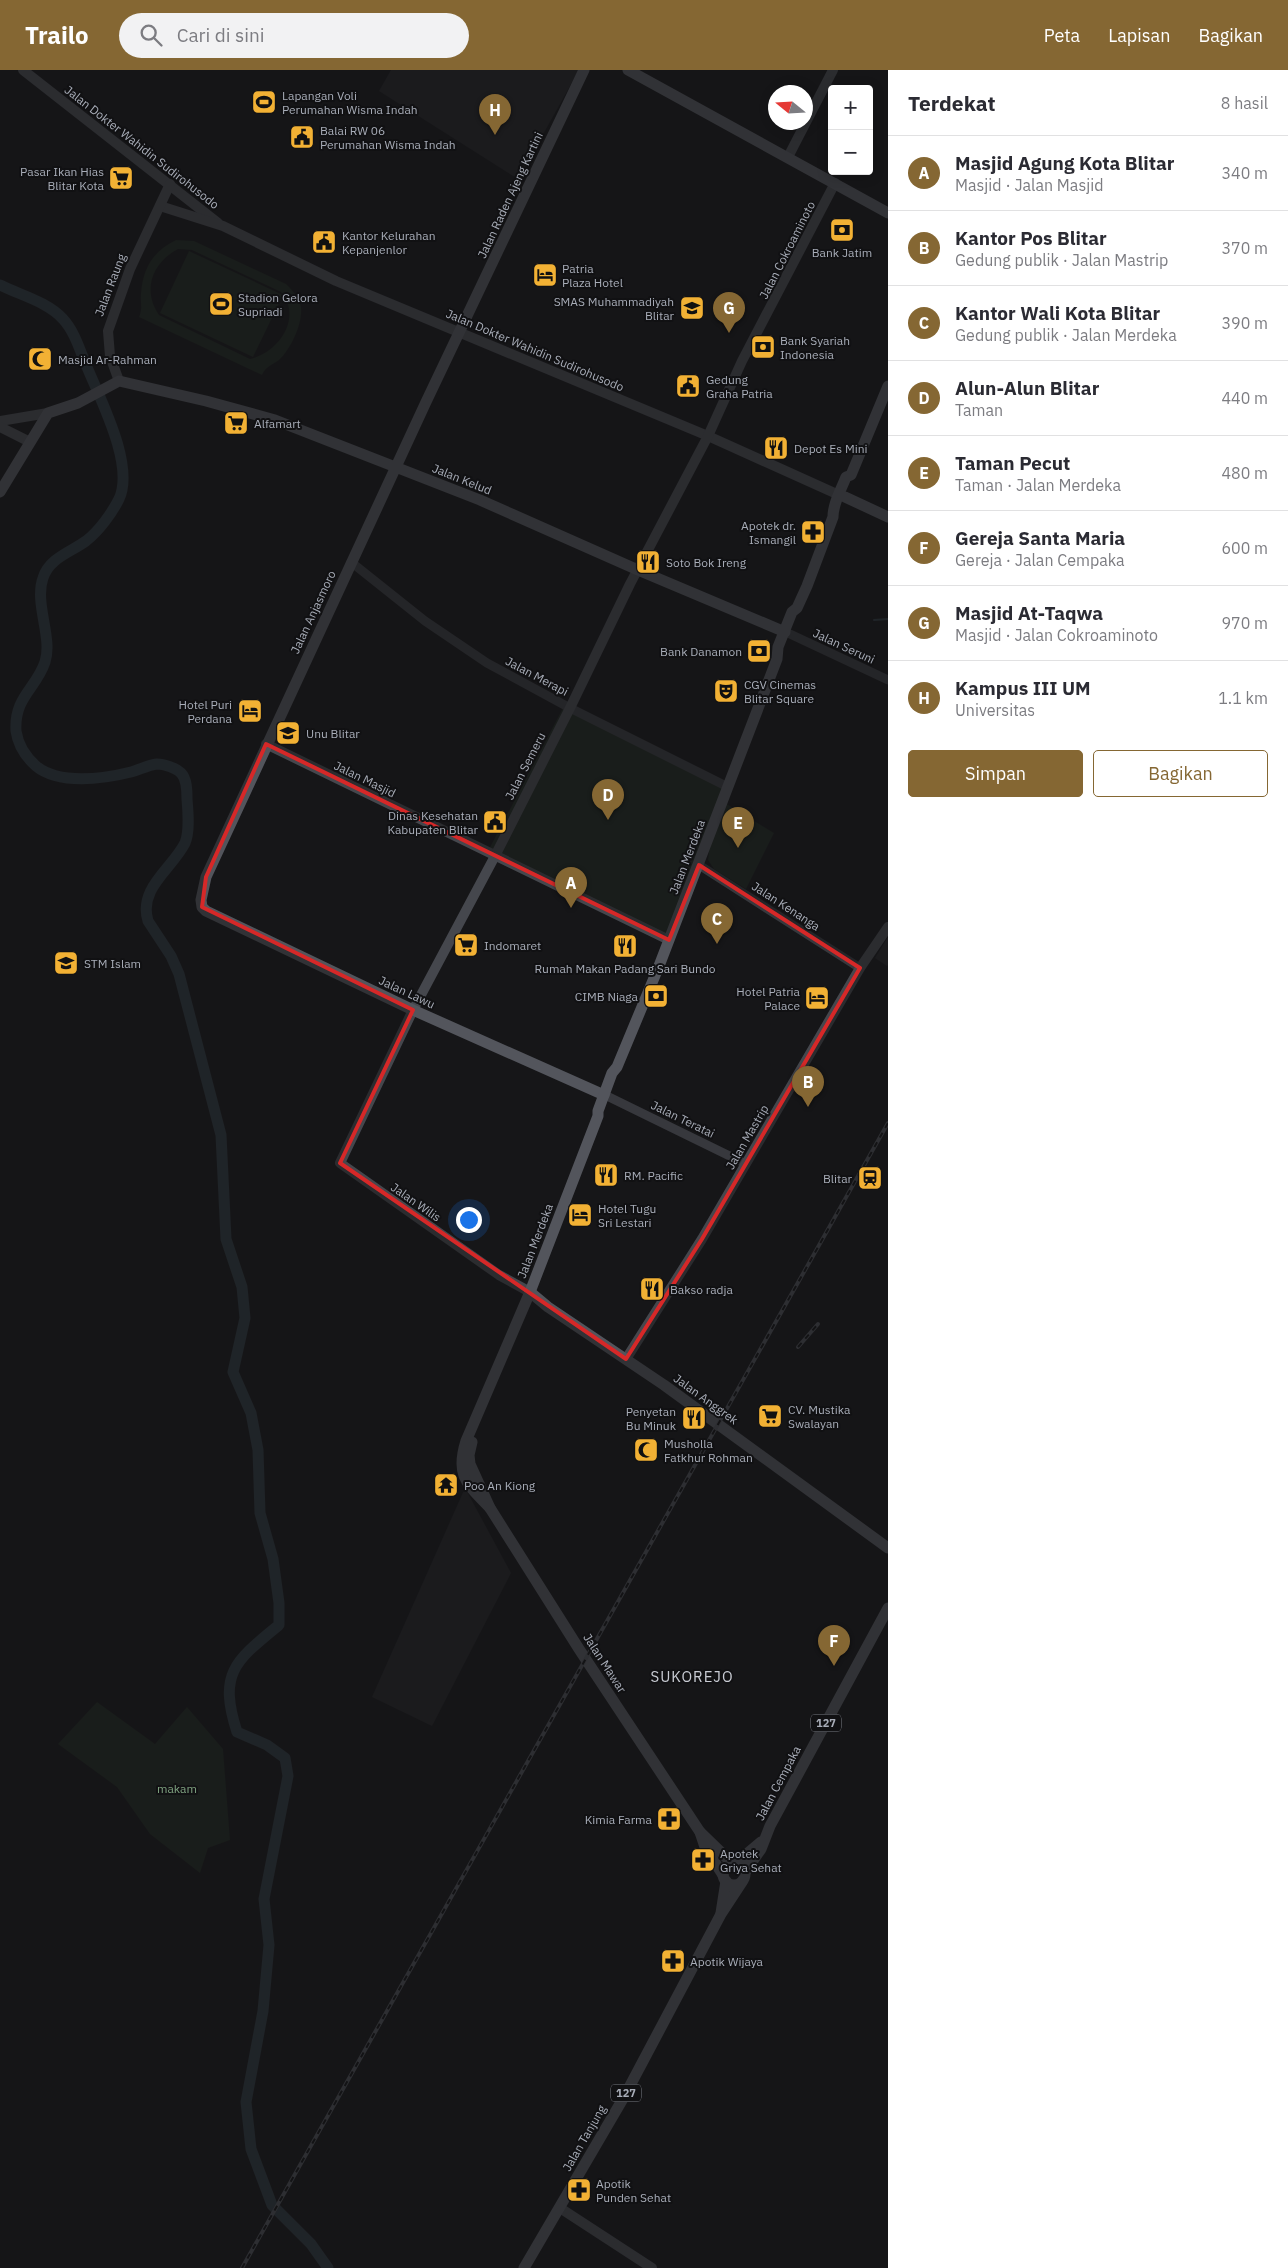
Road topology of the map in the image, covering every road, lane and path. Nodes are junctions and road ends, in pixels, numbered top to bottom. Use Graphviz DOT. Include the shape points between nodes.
graph roads {
  1 [pos="23,70"];
  2 [pos="584,70"];
  3 [pos="629,70"];
  4 [pos="833,70"];
  5 [pos="788,157"];
  6 [pos="835,183"];
  7 [pos="170,184"];
  8 [pos="160,206"];
  9 [pos="888,213"];
  10 [pos="223,226"];
  11 [pos="460,332"];
  12 [pos="116,383"];
  13 [pos="888,386"];
  14 [pos="48,413"];
  15 [pos="0,421"];
  16 [pos="0,427"];
  17 [pos="708,436"];
  18 [pos="30,442"];
  19 [pos="396,467"];
  20 [pos="0,492"];
  21 [pos="842,496"];
  22 [pos="888,517"];
  23 [pos="351,562"];
  24 [pos="638,570"];
  25 [pos="787,633"];
  26 [pos="888,680"];
  27 [pos="570,708"];
  28 [pos="266,744"];
  29 [pos="728,786"];
  30 [pos="495,856"];
  31 [pos="699,864"];
  32 [pos="202,907"];
  33 [pos="888,927"];
  34 [pos="669,940"];
  35 [pos="860,968"];
  36 [pos="413,1010"];
  37 [pos="606,1096"];
  38 [pos="340,1163"];
  39 [pos="746,1164"];
  40 [pos="530,1292"];
  41 [pos="626,1359"];
  42 [pos="888,1548"];
  43 [pos="888,1608"];
  44 [pos="700,1832"];
  45 [pos="764,1839"];
  46 [pos="734,1863"];
  47 [pos="744,1877"];
  48 [pos="724,1878"];
  49 [pos="721,1914"];
  50 [pos="560,2208"];
  51 [pos="524,2268"];
  52 [pos="652,2268"];
  1 -- 7 [label="main road, Jalan Dokter Wahidin Sudirohusodo"];
  2 -- 11 [label="main road, Jalan Raden Ajeng Kartini"];
  3 -- 5 [label="main road"];
  4 -- 5 [label="main road"];
  5 -- 6 [label="main road"];
  6 -- 9 [label="main road"];
  6 -- 17 [label="main road, Jalan Cokroaminoto" via="742,361"];
  7 -- 8 [label="main road, Jalan Raung"];
  7 -- 10 [label="main road, Jalan Dokter Wahidin Sudirohusodo"];
  8 -- 10 [label="main road, Jalan Dokter Wahidin Sudirohusodo"];
  8 -- 12 [label="main road, Jalan Raung" via="130,269 108,331"];
  10 -- 11 [label="main road, Jalan Dokter Wahidin Sudirohusodo" via="336,281"];
  11 -- 17 [label="main road, Jalan Dokter Wahidin Sudirohusodo"];
  11 -- 19 [label="main road, Jalan Anjasmoro"];
  12 -- 14 [label="main road" via="78,403"];
  12 -- 19 [label="main road, Jalan Kelud" via="206,401 275,420"];
  13 -- 21 [label="main road, Jalan Merdeka" via="851,475 846,477"];
  14 -- 15 [label="main road"];
  14 -- 18 [label="main road"];
  16 -- 18 [label="main road"];
  17 -- 21 [label="main road, Jalan Dokter Wahidin Sudirohusodo"];
  17 -- 24 [label="main road, Jalan Semeru"];
  18 -- 20 [label="main road"];
  19 -- 23 [label="main road, Jalan Anjasmoro"];
  19 -- 24 [label="main road, Jalan Kelud" via="480,500"];
  21 -- 22 [label="main road"];
  21 -- 25 [label="main road, Jalan Merdeka" via="833,509 833,517 797,608 792,612"];
  23 -- 27 [label="street, Jalan Merapi" via="465,649"];
  23 -- 28 [label="main road, Jalan Anjasmoro"];
  24 -- 25 [label="main road, Jalan Kelud"];
  24 -- 27 [label="main road, Jalan Semeru"];
  25 -- 26 [label="street, Jalan Seruni"];
  25 -- 29 [label="main road, Jalan Merdeka" via="778,647 778,655"];
  27 -- 29 [label="street, Jalan Merapi"];
  27 -- 30 [label="main road, Jalan Semeru"];
  28 -- 30 [label="main road, Jalan Masjid"];
  28 -- 32 [label="main road, Jalan Anjasmoro" via="206,876"];
  29 -- 31 [label="main road, Jalan Merdeka"];
  30 -- 34 [label="main road, Jalan Masjid"];
  30 -- 36 [label="main road, Jalan Semeru"];
  31 -- 34 [label="main road, Jalan Merdeka"];
  31 -- 35 [label="street, Jalan Kenanga"];
  32 -- 36 [label="main road, Jalan Lawu"];
  33 -- 35 [label="main road, Jalan Mastrip"];
  34 -- 37 [label="main road, Jalan Merdeka" via="612,1073"];
  35 -- 39 [label="main road, Jalan Mastrip"];
  36 -- 37 [label="main road, Jalan Lawu"];
  36 -- 38 [label="main road, Jalan Semeru"];
  37 -- 39 [label="street, Jalan Teratai"];
  37 -- 40 [label="main road, Jalan Merdeka"];
  38 -- 40 [label="main road, Jalan Wilis" via="492,1270"];
  39 -- 41 [label="main road, Jalan Mastrip"];
  40 -- 41 [label="main road, Jalan Anggrek"];
  40 -- 44 [label="main road, Jalan Mawar" via="476,1418 470,1464 490,1508"];
  41 -- 42 [label="main road, Jalan Anggrek"];
  43 -- 45 [label="main road, Jalan Cempaka / 127"];
  44 -- 46 [label="main road, Jalan Mawar"];
  44 -- 48 [label="main road, Jalan Mawar" via="705,1847"];
  45 -- 46 [label="main road, Jalan Cempaka / 127"];
  45 -- 47 [label="main road, Jalan Cempaka / 127"];
  46 -- 47 [label="main road" via="742,1866"];
  46 -- 48 [label="main road, 127" via="726,1866"];
  47 -- 48 [label="main road" via="735,1885"];
  47 -- 49 [label="main road, Jalan Tanjung / 127"];
  48 -- 49 [label="main road, Jalan Tanjung / 127"];
  49 -- 50 [label="main road, Jalan Tanjung / 127" via="624,2097"];
  50 -- 51 [label="main road, Jalan Tanjung / 127"];
  50 -- 52 [label="main road"];
}
